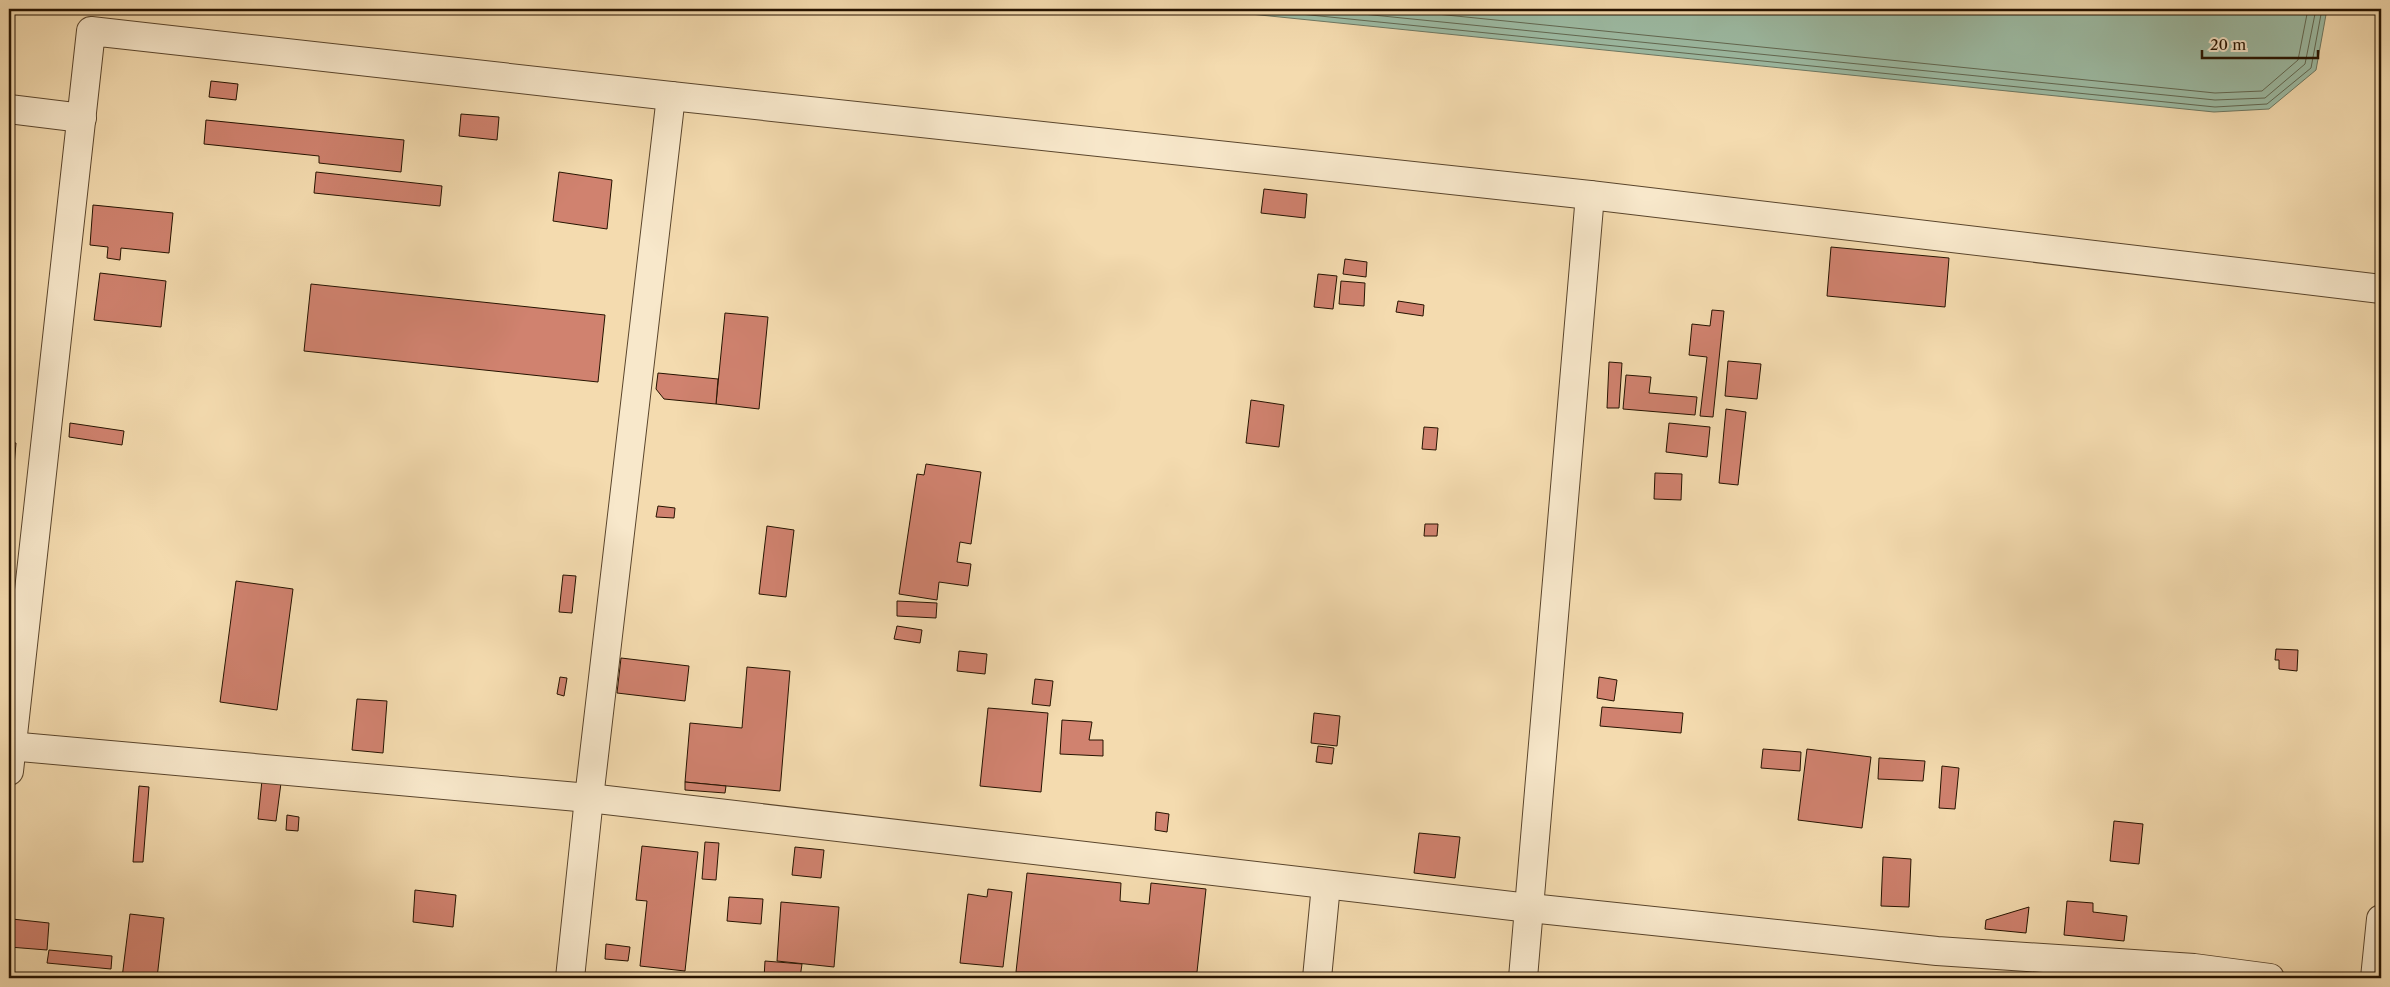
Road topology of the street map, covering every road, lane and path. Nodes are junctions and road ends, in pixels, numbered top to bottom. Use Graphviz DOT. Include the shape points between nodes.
graph roads {
  1 [pos="16,9"];
  2 [pos="9,19"];
  3 [pos="671,96"];
  4 [pos="9,109"];
  5 [pos="82,118"];
  6 [pos="1590,195"];
  7 [pos="2381,289"];
  8 [pos="10,754"];
  9 [pos="589,798"];
  10 [pos="1326,885"];
  11 [pos="1530,908"];
  12 [pos="2381,919"];
  13 [pos="570,978"];
  14 [pos="1317,978"];
  15 [pos="1523,978"];
  16 [pos="2270,978"];
  17 [pos="2375,978"];
  1 -- 2 [label="path"];
  3 -- 5 [label="street" via="91,30"];
  3 -- 6 [label="street"];
  3 -- 9 [label="street"];
  4 -- 5 [label="street"];
  5 -- 8 [label="street"];
  6 -- 7 [label="street"];
  6 -- 11 [label="street"];
  8 -- 9 [label="street"];
  9 -- 10 [label="street"];
  9 -- 13 [label="street"];
  10 -- 11 [label="street"];
  10 -- 14 [label="street"];
  11 -- 15 [label="street"];
  11 -- 16 [label="street" via="1937,951 2194,968"];
  12 -- 17 [label="street"];
}
